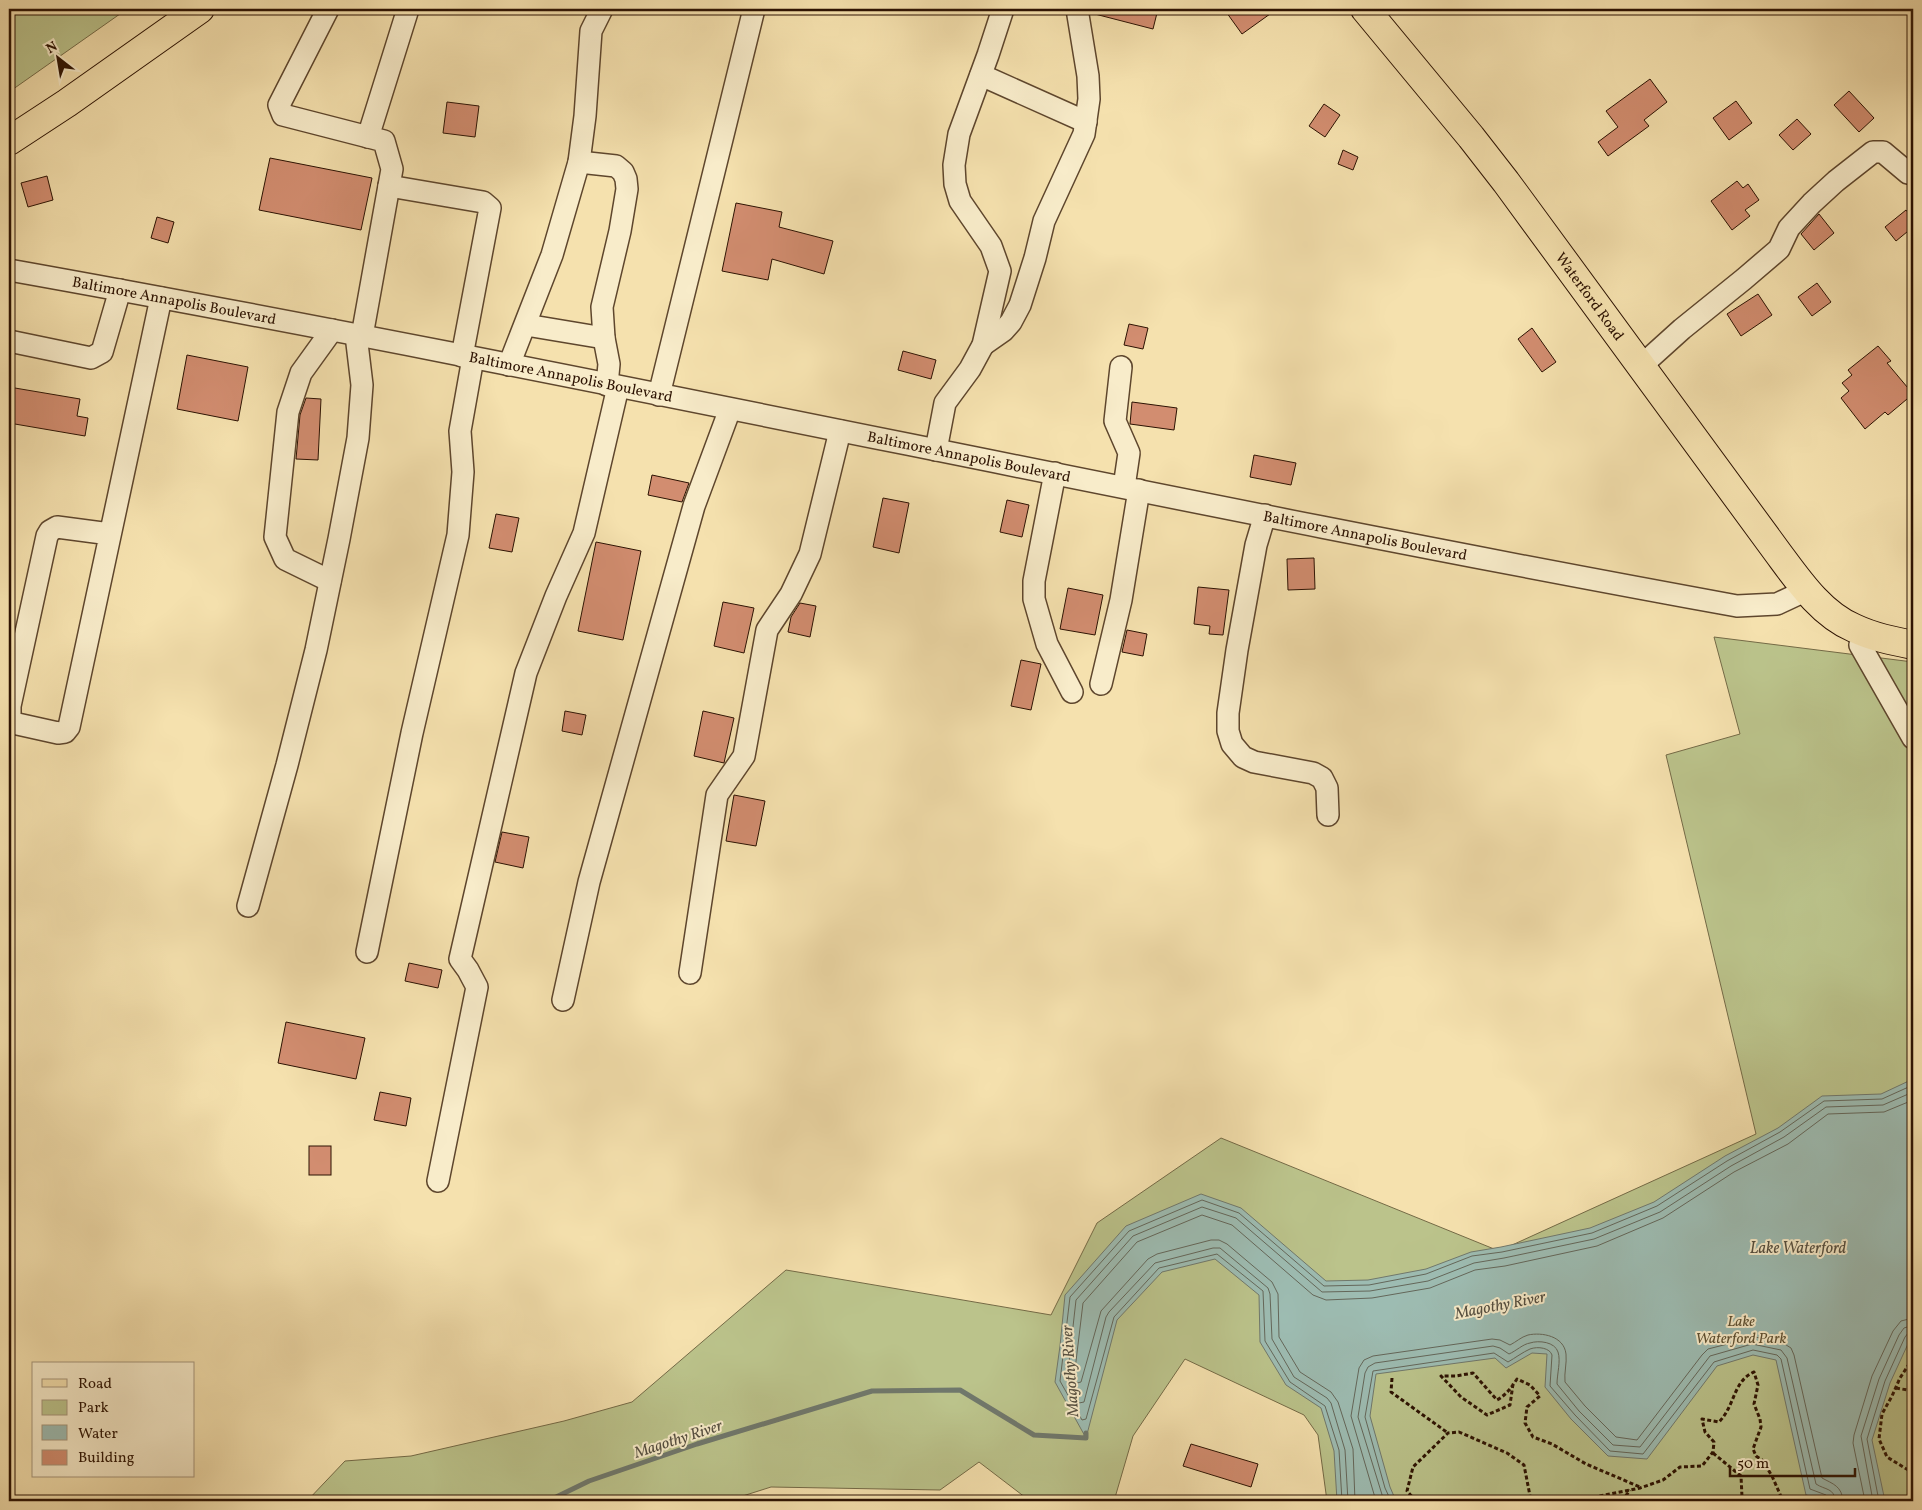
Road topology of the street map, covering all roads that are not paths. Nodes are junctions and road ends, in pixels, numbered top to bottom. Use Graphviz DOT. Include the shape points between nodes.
graph roads {
  1 [pos="200,9"];
  2 [pos="328,9"];
  3 [pos="408,9"];
  4 [pos="602,9"];
  5 [pos="754,9"];
  6 [pos="1003,9"];
  7 [pos="1077,9"];
  8 [pos="1365,9"];
  9 [pos="981,75"];
  10 [pos="1086,122"];
  11 [pos="368,137"];
  12 [pos="9,141"];
  13 [pos="579,162"];
  14 [pos="1913,174"];
  15 [pos="389,186"];
  16 [pos="9,270"];
  17 [pos="120,290"];
  18 [pos="161,298"];
  19 [pos="526,325"];
  20 [pos="332,330"];
  21 [pos="359,336"];
  22 [pos="604,338"];
  23 [pos="9,341"];
  24 [pos="983,345"];
  25 [pos="467,357"];
  26 [pos="509,365"];
  27 [pos="1641,366"];
  28 [pos="1121,367"];
  29 [pos="613,386"];
  30 [pos="658,395"];
  31 [pos="730,409"];
  32 [pos="840,431"];
  33 [pos="936,450"];
  34 [pos="1055,473"];
  35 [pos="1132,488"];
  36 [pos="1265,515"];
  37 [pos="110,534"];
  38 [pos="330,581"];
  39 [pos="1807,590"];
  40 [pos="1866,633"];
  41 [pos="1913,645"];
  42 [pos="1101,684"];
  43 [pos="1072,692"];
  44 [pos="1913,738"];
  45 [pos="1328,815"];
  46 [pos="248,906"];
  47 [pos="367,952"];
  48 [pos="690,972"];
  49 [pos="563,1000"];
  50 [pos="438,1181"];
  1 -- 12 [label="main road"];
  2 -- 11 [label="street" via="279,105 283,115"];
  3 -- 11 [label="street"];
  4 -- 13 [label="street" via="591,31"];
  5 -- 30 [label="street"];
  6 -- 9 [label="street"];
  7 -- 10 [label="street" via="1088,76"];
  8 -- 27 [label="main road, Waterford Road" via="1471,137"];
  9 -- 10 [label="street"];
  9 -- 24 [label="street" via="960,134 954,164 960,201 991,246 1000,272"];
  10 -- 24 [label="street" via="1084,134 1044,221 1020,305 1003,331"];
  11 -- 15 [label="street" via="384,142 392,169"];
  13 -- 19 [label="street" via="552,255"];
  13 -- 22 [label="street" via="616,166 626,179 620,232 602,307"];
  14 -- 27 [label="street" via="1883,152 1872,152 1812,203 1789,228 1778,249"];
  15 -- 21 [label="street"];
  15 -- 25 [label="street" via="483,202 490,208"];
  16 -- 17 [label="street, Baltimore Annapolis Boulevard"];
  17 -- 18 [label="street, Baltimore Annapolis Boulevard"];
  17 -- 23 [label="street" via="102,352 91,358"];
  18 -- 20 [label="street, Baltimore Annapolis Boulevard"];
  18 -- 37 [label="street"];
  19 -- 22 [label="street"];
  19 -- 26 [label="street"];
  20 -- 21 [label="street, Baltimore Annapolis Boulevard"];
  20 -- 38 [label="street" via="301,373 288,412 275,537 285,558"];
  21 -- 25 [label="street, Baltimore Annapolis Boulevard"];
  21 -- 38 [label="street" via="362,385 358,438"];
  22 -- 29 [label="street"];
  24 -- 33 [label="street" via="945,403"];
  25 -- 26 [label="street, Baltimore Annapolis Boulevard"];
  25 -- 47 [label="street" via="460,431 464,472 458,536 412,733"];
  26 -- 29 [label="street, Baltimore Annapolis Boulevard"];
  27 -- 39 [label="main road, Waterford Road"];
  28 -- 35 [label="street" via="1115,421 1129,453"];
  29 -- 30 [label="street, Baltimore Annapolis Boulevard"];
  29 -- 50 [label="street" via="584,533 526,673 460,959 477,986"];
  30 -- 31 [label="street, Baltimore Annapolis Boulevard"];
  31 -- 32 [label="street, Baltimore Annapolis Boulevard"];
  31 -- 49 [label="street" via="694,506 589,882"];
  32 -- 33 [label="street, Baltimore Annapolis Boulevard"];
  32 -- 48 [label="street" via="810,554 791,594 768,630 744,756 717,795"];
  33 -- 34 [label="street, Baltimore Annapolis Boulevard"];
  34 -- 35 [label="street, Baltimore Annapolis Boulevard"];
  34 -- 43 [label="street" via="1034,581 1034,599 1047,644"];
  35 -- 36 [label="street, Baltimore Annapolis Boulevard"];
  35 -- 42 [label="street" via="1121,600"];
  36 -- 39 [label="street, Baltimore Annapolis Boulevard" via="1495,562 1737,606 1777,604"];
  36 -- 45 [label="street" via="1256,545 1239,640 1228,731 1232,744 1243,757 1313,773 1322,778 1327,788"];
  37 -- 37 [label="street" via="69,727 58,733 12,724 10,706 47,536 57,527"];
  38 -- 46 [label="street" via="287,765"];
  39 -- 40 [label="main road" via="1836,617"];
  40 -- 41 [label="main road"];
  40 -- 44 [label="street" via="1860,645"];
}
